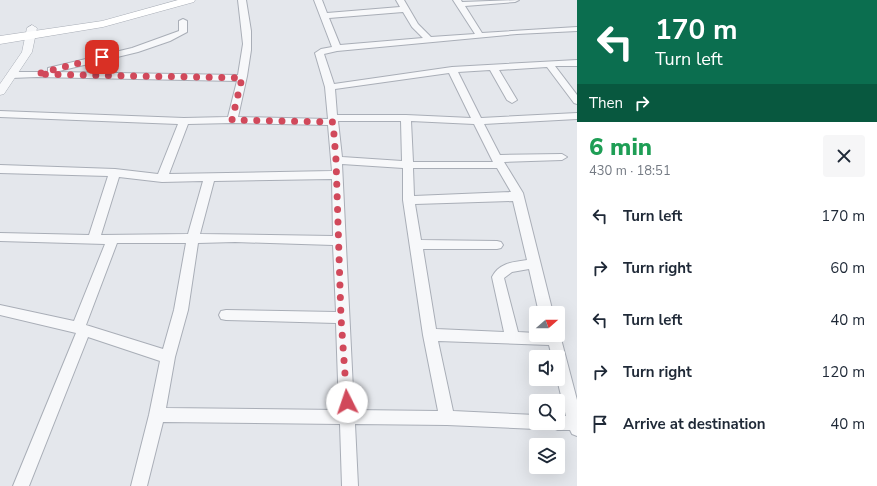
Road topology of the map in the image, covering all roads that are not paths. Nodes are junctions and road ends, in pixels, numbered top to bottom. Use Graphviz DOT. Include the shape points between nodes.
graph roads {
  1 [pos="166,0"];
  2 [pos="190,0"];
  3 [pos="242,0"];
  4 [pos="318,0"];
  5 [pos="400,0"];
  6 [pos="515,0"];
  7 [pos="459,2"];
  8 [pos="405,9"];
  9 [pos="325,16"];
  10 [pos="183,22"];
  11 [pos="577,29"];
  12 [pos="0,32"];
  13 [pos="31,32"];
  14 [pos="480,36"];
  15 [pos="0,40"];
  16 [pos="429,40"];
  17 [pos="337,48"];
  18 [pos="577,63"];
  19 [pos="549,64"];
  20 [pos="493,68"];
  21 [pos="452,70"];
  22 [pos="37,74"];
  23 [pos="11,76"];
  24 [pos="242,78"];
  25 [pos="330,87"];
  26 [pos="0,92"];
  27 [pos="512,100"];
  28 [pos="577,101"];
  29 [pos="0,114"];
  30 [pos="577,116"];
  31 [pos="406,118"];
  32 [pos="232,120"];
  33 [pos="333,120"];
  34 [pos="184,121"];
  35 [pos="478,121"];
  36 [pos="562,157"];
  37 [pos="336,160"];
  38 [pos="499,162"];
  39 [pos="408,165"];
  40 [pos="0,169"];
  41 [pos="115,173"];
  42 [pos="337,175"];
  43 [pos="210,177"];
  44 [pos="162,178"];
  45 [pos="516,193"];
  46 [pos="409,200"];
  47 [pos="0,237"];
  48 [pos="193,238"];
  49 [pos="113,239"];
  50 [pos="93,240"];
  51 [pos="339,241"];
  52 [pos="416,244"];
  53 [pos="497,245"];
  54 [pos="534,264"];
  55 [pos="544,306"];
  56 [pos="0,310"];
  57 [pos="226,315"];
  58 [pos="341,318"];
  59 [pos="81,329"];
  60 [pos="430,334"];
  61 [pos="512,337"];
  62 [pos="529,337"];
  63 [pos="554,342"];
  64 [pos="168,358"];
  65 [pos="157,415"];
  66 [pos="348,416"];
  67 [pos="447,418"];
  68 [pos="529,422"];
  69 [pos="565,424"];
  70 [pos="576,425"];
  71 [pos="21,486"];
  72 [pos="139,486"];
  73 [pos="350,486"];
  1 -- 13 [label="main road"];
  2 -- 13 [label="main road" via="103,24"];
  3 -- 24 [label="street" via="247,51"];
  4 -- 9 [label="street"];
  5 -- 8 [label="street"];
  6 -- 7 [label="street"];
  7 -- 14 [label="street"];
  8 -- 9 [label="street"];
  8 -- 16 [label="street"];
  9 -- 17 [label="street"];
  10 -- 22 [label="street" via="183,32 174,36 137,49"];
  11 -- 14 [label="street"];
  12 -- 13 [label="main road"];
  13 -- 15 [label="main road"];
  13 -- 23 [label="street" via="27,52"];
  14 -- 16 [label="street"];
  16 -- 17 [label="street"];
  17 -- 25 [label="street" via="319,53"];
  18 -- 19 [label="street"];
  19 -- 20 [label="street"];
  19 -- 28 [label="street"];
  20 -- 21 [label="street"];
  20 -- 27 [label="street"];
  21 -- 25 [label="street"];
  21 -- 35 [label="street"];
  22 -- 23 [label="street"];
  22 -- 24 [label="street"];
  23 -- 26 [label="street"];
  24 -- 32 [label="street"];
  25 -- 33 [label="street"];
  29 -- 34 [label="street"];
  30 -- 35 [label="street"];
  31 -- 33 [label="street"];
  31 -- 35 [label="street"];
  31 -- 39 [label="street"];
  32 -- 33 [label="street"];
  32 -- 34 [label="street"];
  33 -- 37 [label="street"];
  34 -- 44 [label="street"];
  35 -- 38 [label="street"];
  36 -- 38 [label="street"];
  37 -- 39 [label="street"];
  37 -- 42 [label="street"];
  38 -- 39 [label="street"];
  38 -- 45 [label="street"];
  39 -- 46 [label="street"];
  40 -- 41 [label="street"];
  41 -- 44 [label="street"];
  41 -- 50 [label="street"];
  42 -- 43 [label="street"];
  42 -- 51 [label="street"];
  43 -- 44 [label="street"];
  43 -- 48 [label="street"];
  45 -- 46 [label="street" via="514,198"];
  45 -- 54 [label="street"];
  46 -- 52 [label="street"];
  47 -- 50 [label="street"];
  48 -- 49 [label="street"];
  48 -- 51 [label="street"];
  48 -- 64 [label="street" via="181,310"];
  49 -- 50 [label="street"];
  49 -- 59 [label="street"];
  51 -- 58 [label="street"];
  52 -- 53 [label="street"];
  52 -- 60 [label="street"];
  54 -- 55 [label="street"];
  54 -- 61 [label="street" via="509,267 500,272 498,277"];
  56 -- 59 [label="street"];
  57 -- 58 [label="street"];
  58 -- 66 [label="street"];
  59 -- 64 [label="street"];
  59 -- 71 [label="street"];
  60 -- 61 [label="street"];
  60 -- 67 [label="street"];
  61 -- 62 [label="street"];
  63 -- 70 [label="street"];
  64 -- 65 [label="street"];
  65 -- 66 [label="street"];
  65 -- 72 [label="street"];
  66 -- 67 [label="street"];
  66 -- 73 [label="street"];
  67 -- 68 [label="street"];
  69 -- 70 [label="street"];
}
